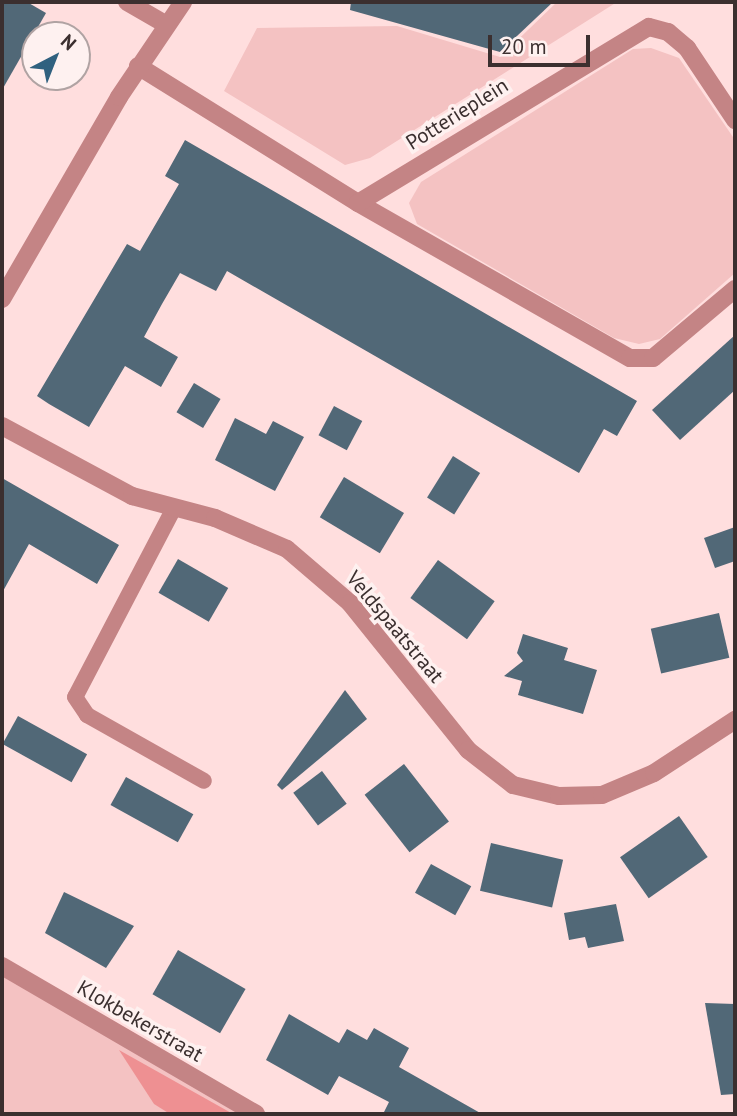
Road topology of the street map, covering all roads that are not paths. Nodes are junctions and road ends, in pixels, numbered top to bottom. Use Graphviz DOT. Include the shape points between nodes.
graph roads {
  1 [pos="127,2"];
  2 [pos="183,2"];
  3 [pos="167,25"];
  4 [pos="138,66"];
  5 [pos="735,120"];
  6 [pos="358,203"];
  7 [pos="735,289"];
  8 [pos="2,299"];
  9 [pos="2,426"];
  10 [pos="174,508"];
  11 [pos="735,720"];
  12 [pos="204,781"];
  13 [pos="2,967"];
  14 [pos="256,1114"];
  1 -- 3 [label="street"];
  2 -- 3 [label="street"];
  3 -- 4 [label="street"];
  4 -- 6 [label="street"];
  4 -- 8 [label="street"];
  5 -- 6 [label="street, Potterieplein" via="687,48 668,32 649,27"];
  6 -- 7 [label="street" via="639,360 653,358"];
  9 -- 10 [label="street, Veldspaatstraat" via="132,496"];
  10 -- 11 [label="street, Veldspaatstraat" via="263,536 310,565 350,603 468,750 513,785 559,796 602,794 654,773"];
  10 -- 12 [label="lane" via="75,696 87,715"];
  13 -- 14 [label="street, Klokbekerstraat"];
}
